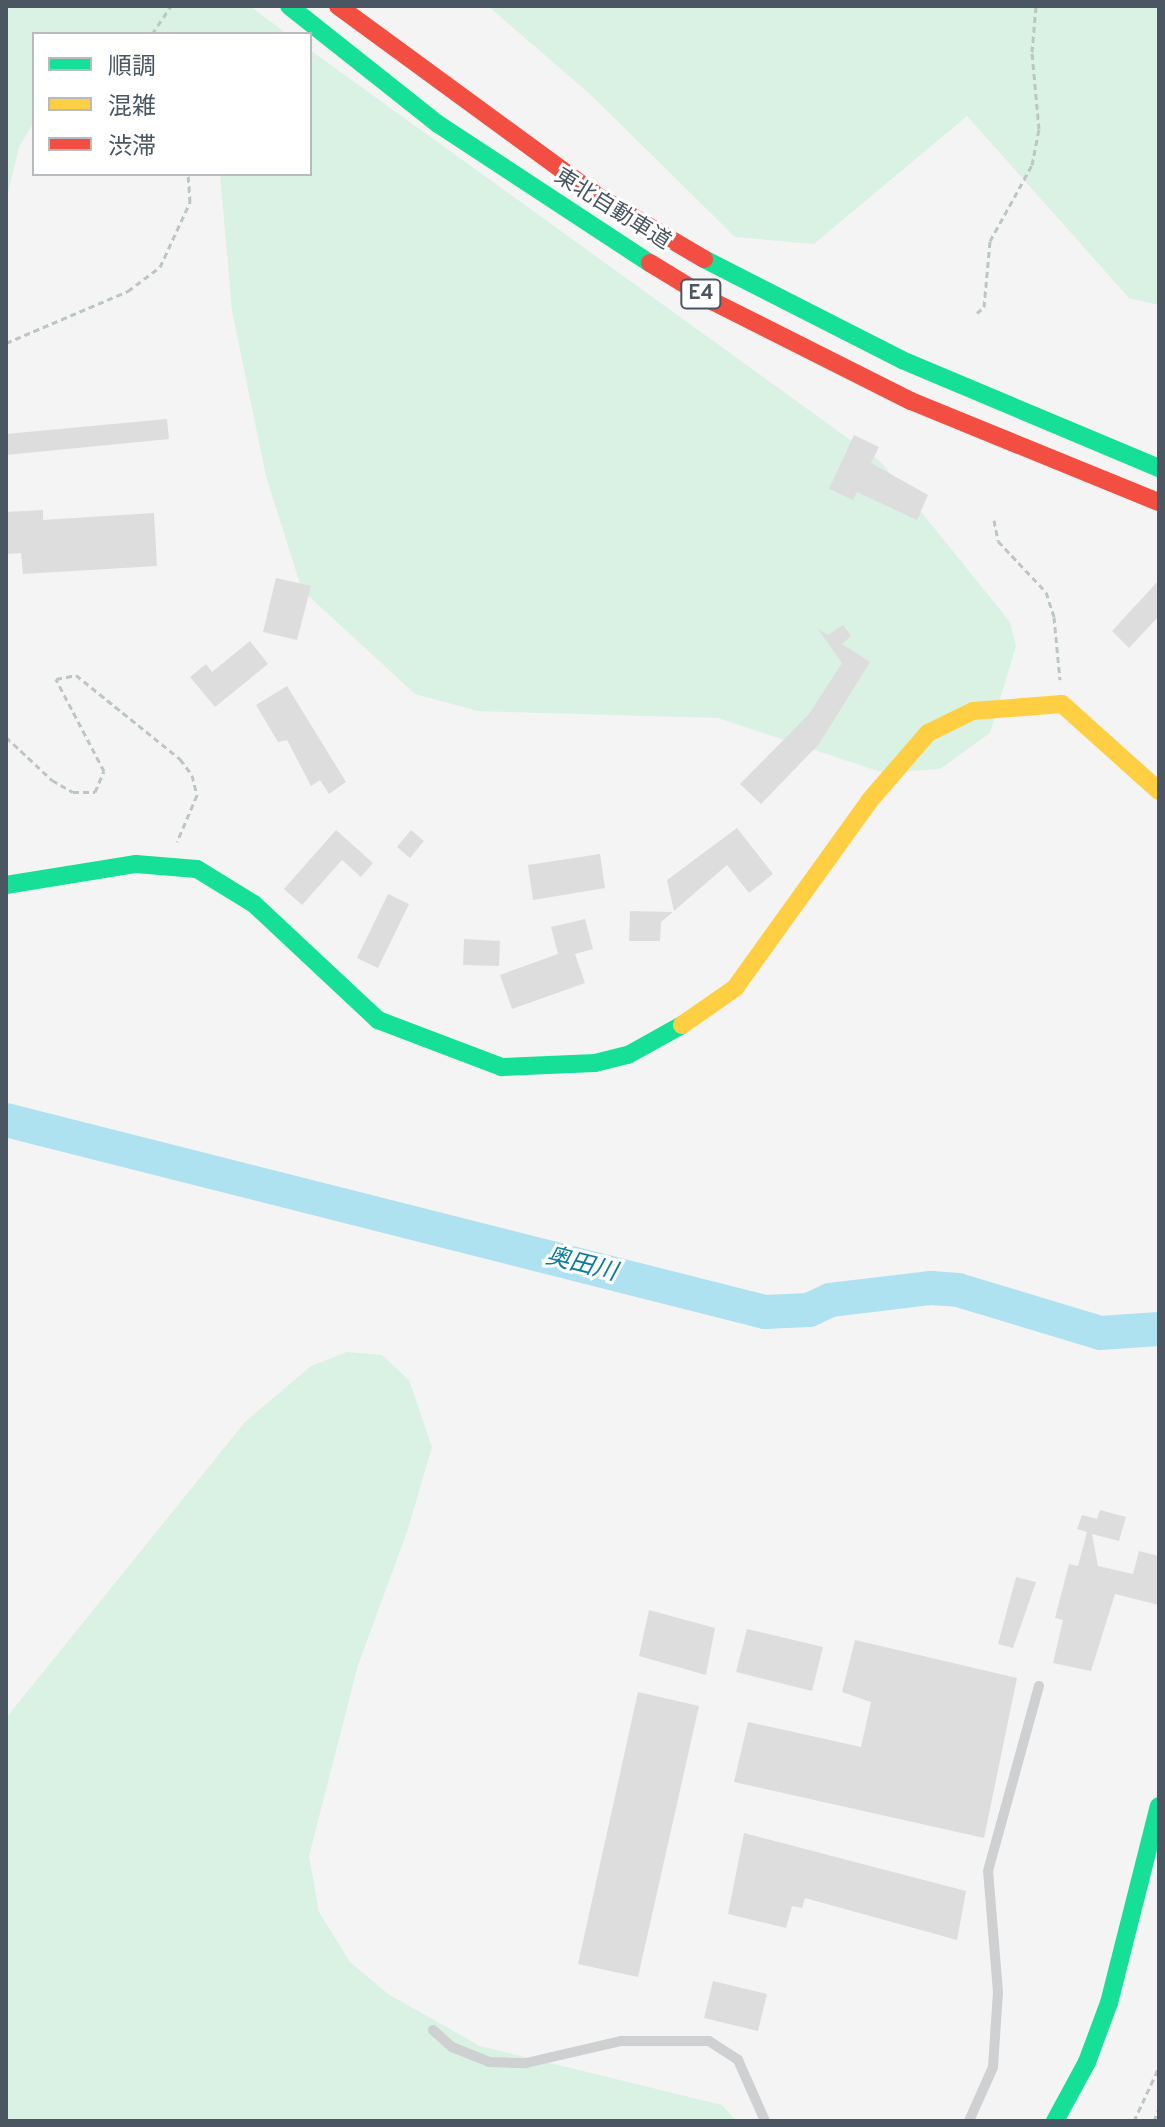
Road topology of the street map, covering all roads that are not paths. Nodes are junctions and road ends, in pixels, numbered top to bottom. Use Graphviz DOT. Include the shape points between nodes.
graph roads {
  1 [pos="289,6"];
  2 [pos="338,6"];
  3 [pos="1159,468"];
  4 [pos="1159,502"];
  5 [pos="1159,791"];
  6 [pos="6,885"];
  7 [pos="1039,1686"];
  8 [pos="1159,1806"];
  9 [pos="433,2030"];
  10 [pos="765,2121"];
  11 [pos="969,2121"];
  12 [pos="1055,2121"];
  1 -- 4 [label="main road, 東北自動車道 / E4" via="438,124 582,222 714,302 911,401"];
  2 -- 3 [label="main road, 東北自動車道 / E4" via="599,197 730,274 928,372"];
  5 -- 6 [label="main road" via="1062,704 973,711 928,733 870,800 735,988 670,1034 628,1055 595,1063 502,1067 378,1020 254,904 197,869 136,864"];
  7 -- 11 [label="lane" via="988,1871 998,1992 993,2067"];
  8 -- 12 [label="main road" via="1109,2003 1087,2062"];
  9 -- 10 [label="lane" via="452,2047 489,2062 526,2063 621,2041 709,2041 738,2060"];
}
